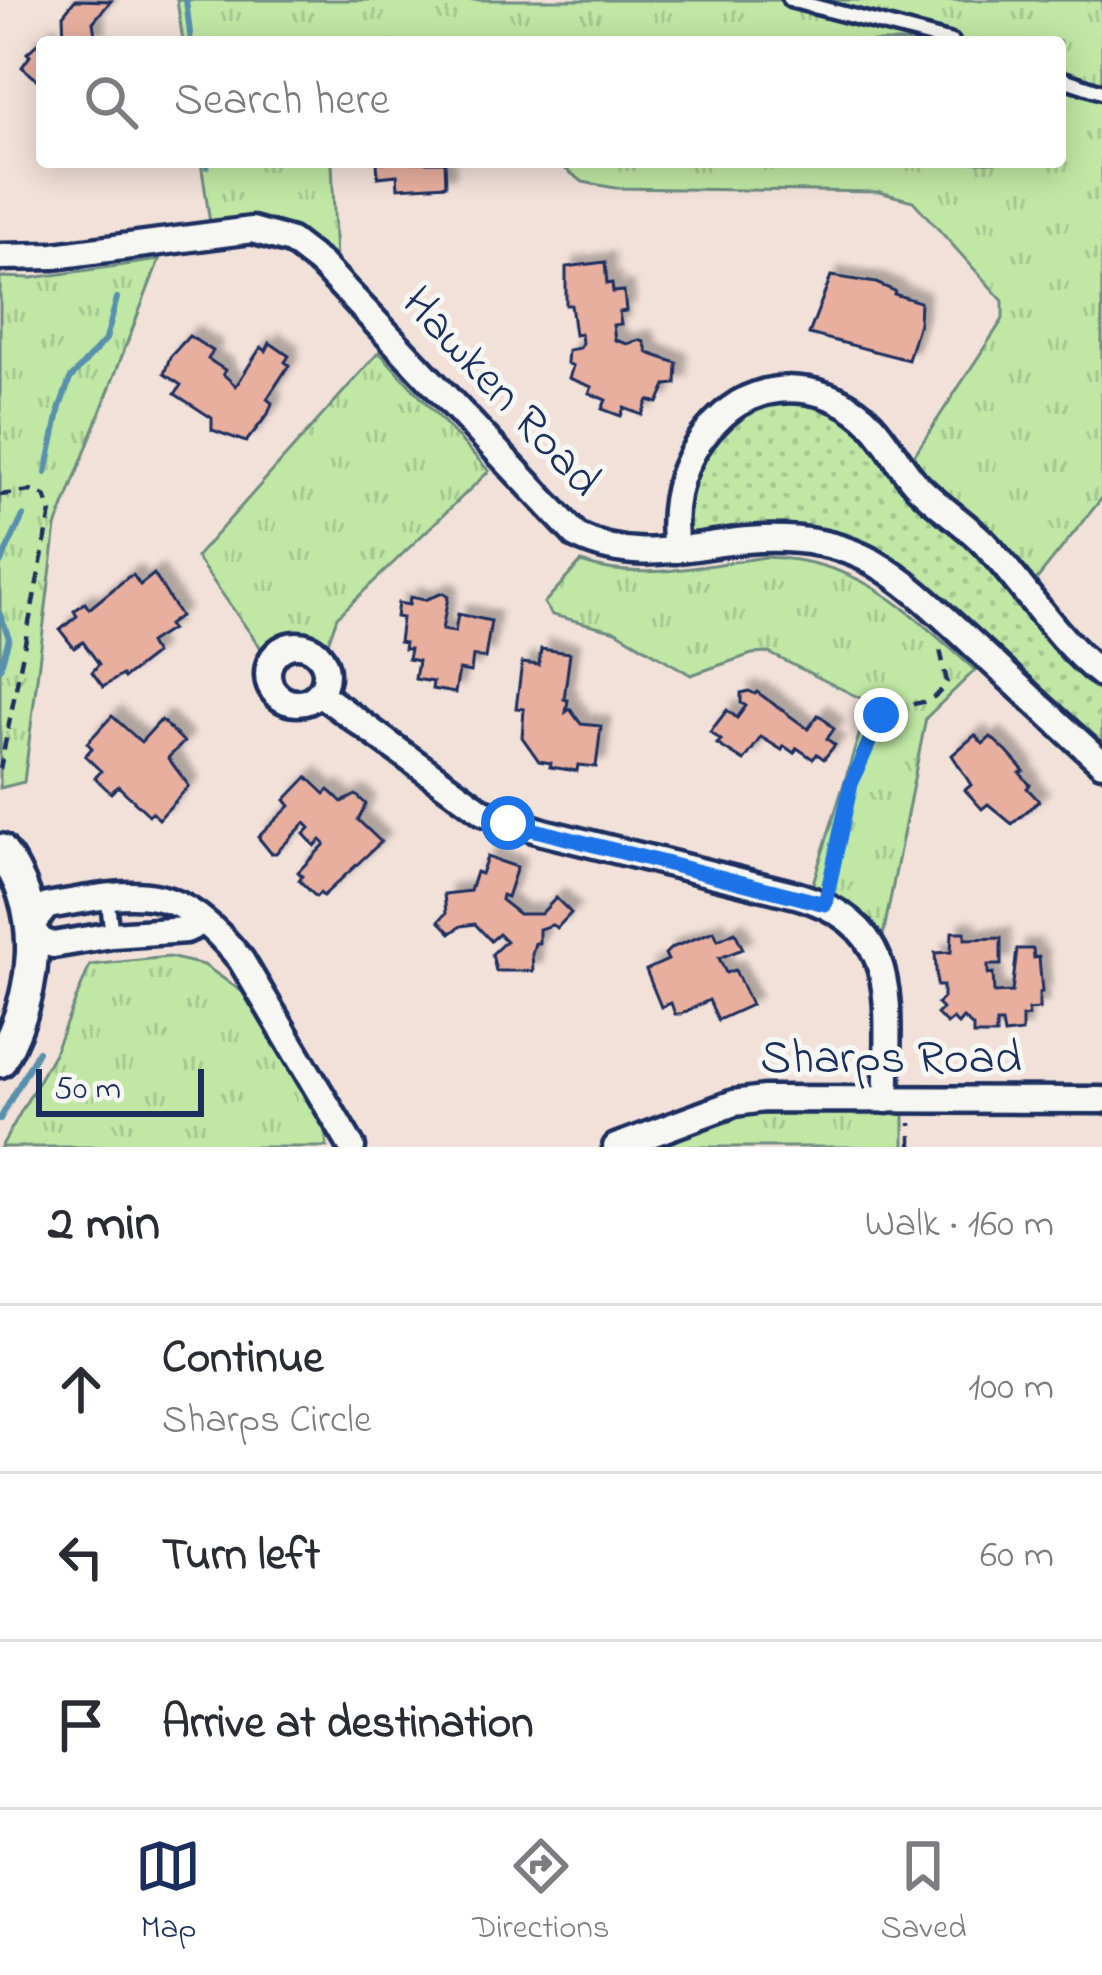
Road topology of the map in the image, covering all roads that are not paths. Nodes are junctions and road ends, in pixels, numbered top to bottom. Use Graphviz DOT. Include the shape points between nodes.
graph roads {
  1 [pos="790,0"];
  2 [pos="929,36"];
  3 [pos="1066,80"];
  4 [pos="1102,92"];
  5 [pos="0,257"];
  6 [pos="676,550"];
  7 [pos="1102,674"];
  8 [pos="319,693"];
  9 [pos="1102,763"];
  10 [pos="0,850"];
  11 [pos="107,895"];
  12 [pos="201,923"];
  13 [pos="30,927"];
  14 [pos="112,935"];
  15 [pos="0,1061"];
  16 [pos="887,1100"];
  17 [pos="1102,1100"];
  18 [pos="352,1147"];
  19 [pos="616,1147"];
  1 -- 2 [label="lane"];
  3 -- 4 [label="lane"];
  5 -- 6 [label="street, Hawken Road" via="228,232 291,241 577,536 616,552"];
  6 -- 7 [label="street" via="677,486 711,426 772,391 827,395 862,415 915,483 985,544"];
  6 -- 9 [label="street, Hawken Road" via="788,539 872,562 917,593"];
  8 -- 16 [label="street" via="496,818 825,904 855,923 884,970"];
  10 -- 13 [label="street"];
  11 -- 12 [label="street" via="164,896"];
  11 -- 13 [label="street" via="47,905"];
  11 -- 14 [label="lane"];
  12 -- 14 [label="street"];
  12 -- 18 [label="street" via="241,961"];
  13 -- 14 [label="street" via="53,945"];
  13 -- 15 [label="street" via="29,991"];
  16 -- 17 [label="street, Sharps Road"];
  16 -- 19 [label="street, Sharps Road" via="734,1103"];
}
